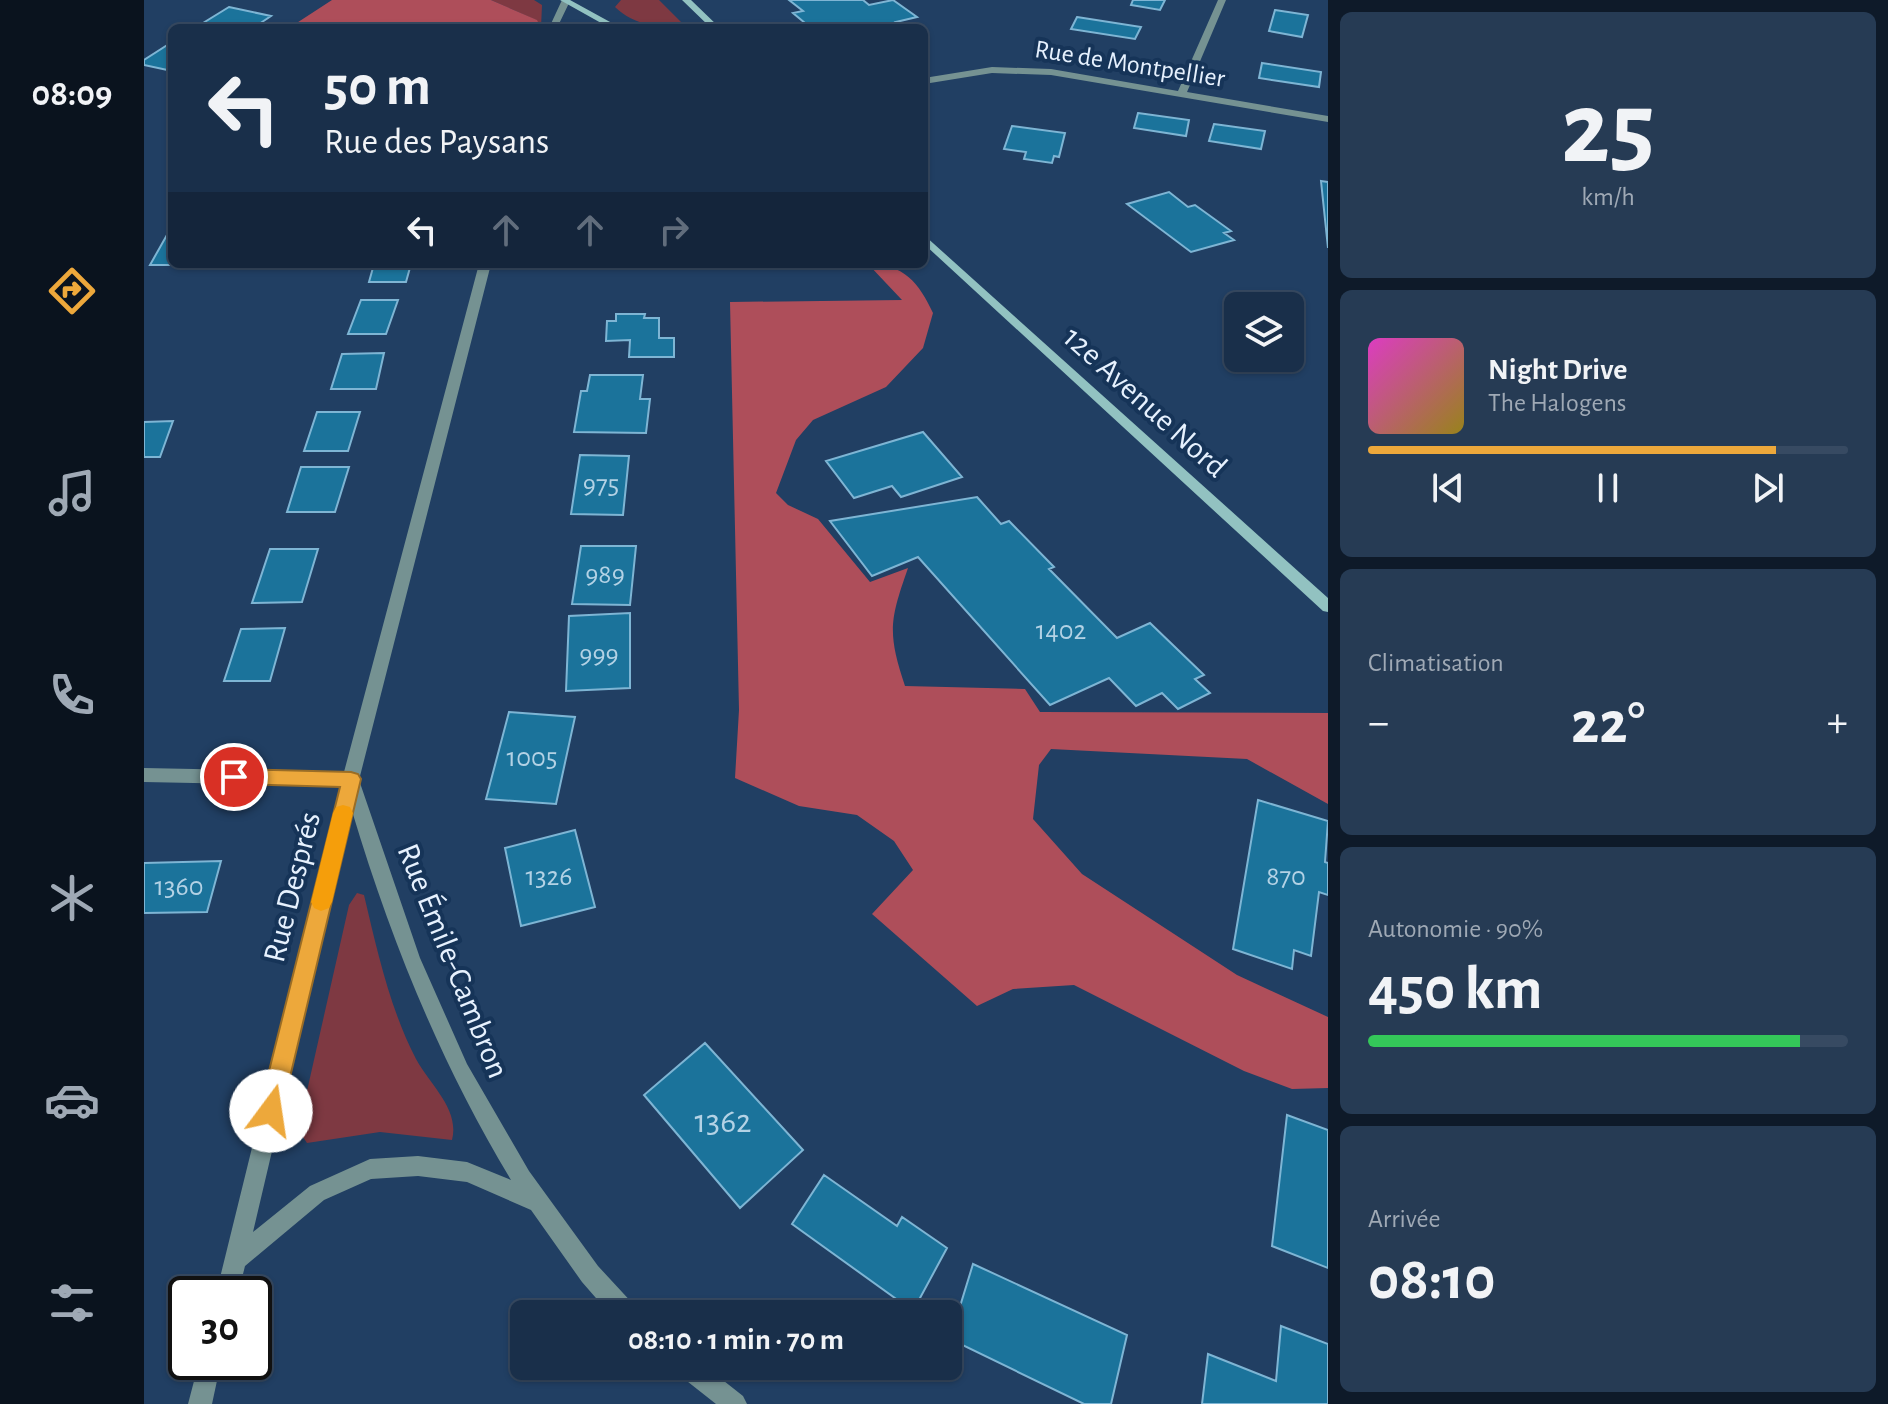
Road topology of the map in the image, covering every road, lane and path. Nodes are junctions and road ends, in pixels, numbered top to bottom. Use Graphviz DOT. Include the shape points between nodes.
graph roads {
  1 [pos="565,0"];
  2 [pos="672,0"];
  3 [pos="1222,0"];
  4 [pos="689,2"];
  5 [pos="598,5"];
  6 [pos="600,19"];
  7 [pos="555,24"];
  8 [pos="609,24"];
  9 [pos="712,24"];
  10 [pos="928,80"];
  11 [pos="1182,93"];
  12 [pos="1328,119"];
  13 [pos="928,242"];
  14 [pos="484,268"];
  15 [pos="1328,607"];
  16 [pos="144,775"];
  17 [pos="351,779"];
  18 [pos="536,1201"];
  19 [pos="234,1261"];
  20 [pos="231,1276"];
  21 [pos="611,1300"];
  22 [pos="206,1380"];
  23 [pos="704,1380"];
  24 [pos="200,1404"];
  25 [pos="735,1404"];
  1 -- 6 [label="main road"];
  1 -- 7 [label="street"];
  2 -- 4 [label="main road"];
  3 -- 11 [label="street"];
  4 -- 9 [label="main road"];
  5 -- 6 [label="main road"];
  6 -- 8 [label="main road"];
  10 -- 11 [label="street, Rue de Montpellier" via="1010,69"];
  11 -- 12 [label="street, Rue de Montpellier"];
  13 -- 15 [label="main road, 12e Avenue Nord"];
  14 -- 17 [label="street, Rue Després"];
  16 -- 17 [label="street"];
  17 -- 18 [label="street, Rue Émile-Cambron" via="375,862 445,1045"];
  17 -- 19 [label="street, Rue Després"];
  18 -- 19 [label="street" via="467,1172 418,1166 370,1169 317,1193"];
  18 -- 21 [label="street, Rue Émile-Cambron"];
  19 -- 20 [label="street, Rue Després"];
  22 -- 24 [label="street"];
  23 -- 25 [label="street"];
}
